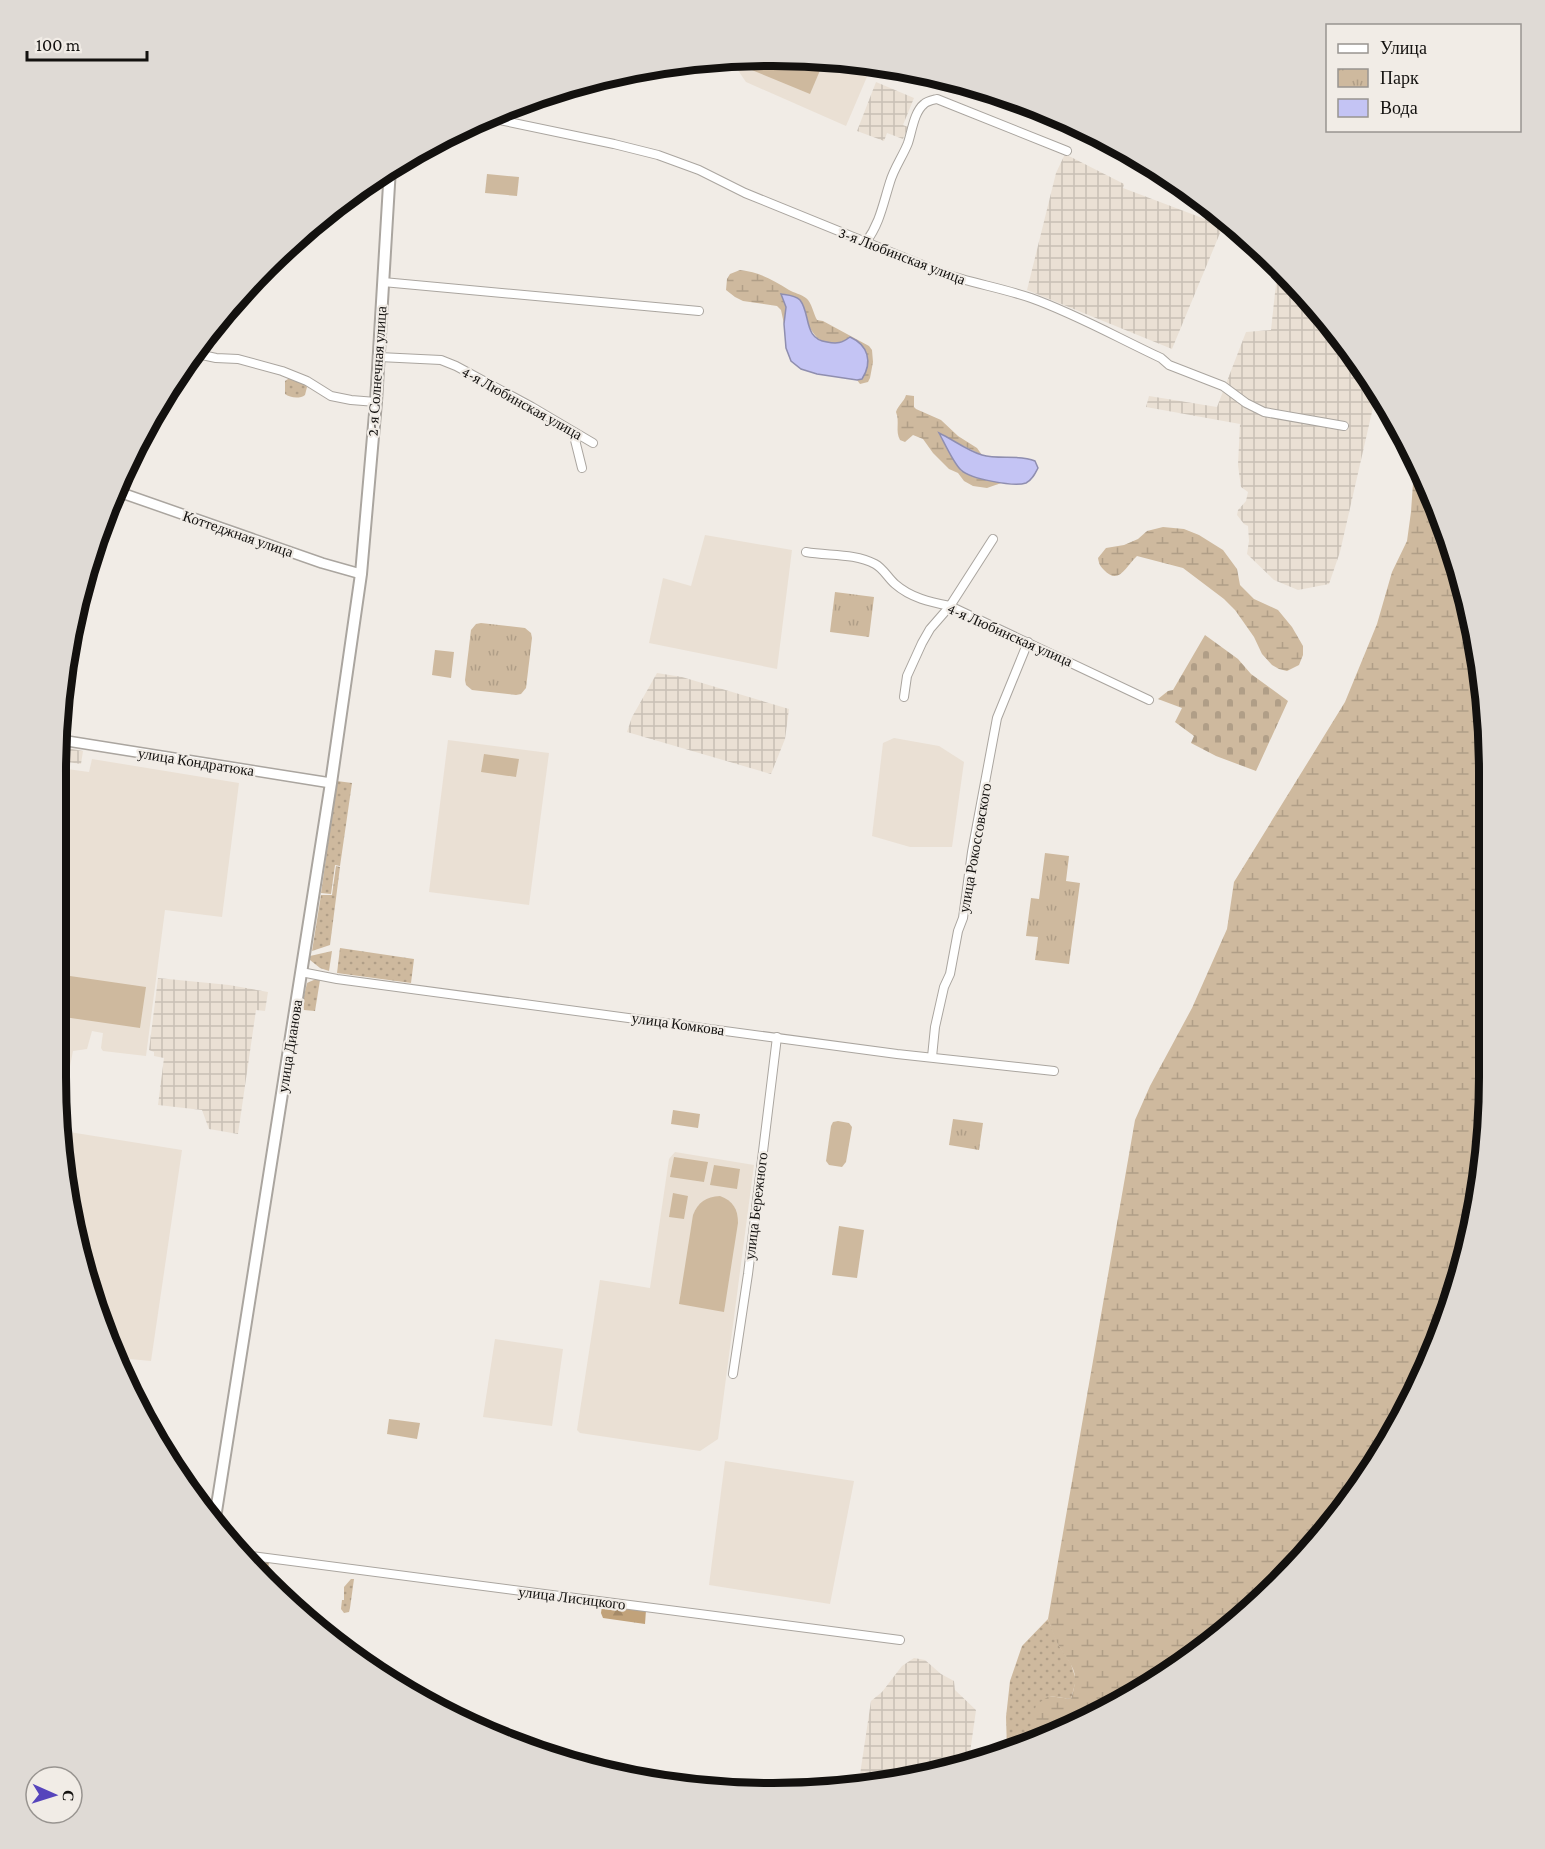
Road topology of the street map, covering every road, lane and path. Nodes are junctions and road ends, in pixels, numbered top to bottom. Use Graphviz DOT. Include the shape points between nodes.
graph roads {
  1 [pos="501,120"];
  2 [pos="1068,151"];
  3 [pos="389,179"];
  4 [pos="866,242"];
  5 [pos="382,282"];
  6 [pos="699,311"];
  7 [pos="203,355"];
  8 [pos="379,357"];
  9 [pos="376,402"];
  10 [pos="1344,426"];
  11 [pos="573,432"];
  12 [pos="593,443"];
  13 [pos="582,468"];
  14 [pos="124,494"];
  15 [pos="993,539"];
  16 [pos="806,552"];
  17 [pos="361,574"];
  18 [pos="950,606"];
  19 [pos="1028,642"];
  20 [pos="904,697"];
  21 [pos="1149,700"];
  22 [pos="67,741"];
  23 [pos="331,783"];
  24 [pos="302,972"];
  25 [pos="777,1037"];
  26 [pos="932,1057"];
  27 [pos="1054,1071"];
  28 [pos="733,1374"];
  29 [pos="216,1512"];
  30 [pos="255,1556"];
  31 [pos="900,1640"];
  1 -- 4 [label="street, 3-я Любинская улица" via="658,155"];
  2 -- 4 [label="street" via="937,99 931,100 919,111 890,182 881,216"];
  3 -- 5 [label="main road, 2-я Солнечная улица"];
  4 -- 10 [label="street, 3-я Любинская улица" via="970,283 1047,304 1161,358 1169,366 1223,386 1264,412"];
  5 -- 6 [label="street"];
  5 -- 8 [label="main road, 2-я Солнечная улица"];
  7 -- 9 [label="street" via="238,358 296,376 331,396"];
  8 -- 9 [label="main road, 2-я Солнечная улица"];
  8 -- 11 [label="street, 4-я Любинская улица" via="441,360"];
  9 -- 17 [label="main road, 2-я Солнечная улица"];
  11 -- 12 [label="street, 4-я Любинская улица"];
  11 -- 13 [label="street"];
  14 -- 17 [label="street, Коттеджная улица"];
  15 -- 18 [label="street"];
  16 -- 18 [label="street, 4-я Любинская улица" via="851,556 874,563 910,595"];
  17 -- 23 [label="main road, улица Дианова"];
  18 -- 19 [label="street, 4-я Любинская улица"];
  18 -- 20 [label="street" via="922,643 907,676"];
  19 -- 21 [label="street, 4-я Любинская улица"];
  19 -- 26 [label="street, улица Рокоссовского" via="997,718 963,918 935,1027"];
  22 -- 23 [label="street, улица Кондратюка"];
  23 -- 24 [label="main road, улица Дианова"];
  24 -- 25 [label="street, улица Комкова"];
  24 -- 29 [label="main road, улица Дианова"];
  25 -- 26 [label="street, улица Комкова"];
  25 -- 28 [label="street, улица Бережного"];
  26 -- 27 [label="street, улица Комкова"];
  30 -- 31 [label="street, улица Лисицкого"];
}
